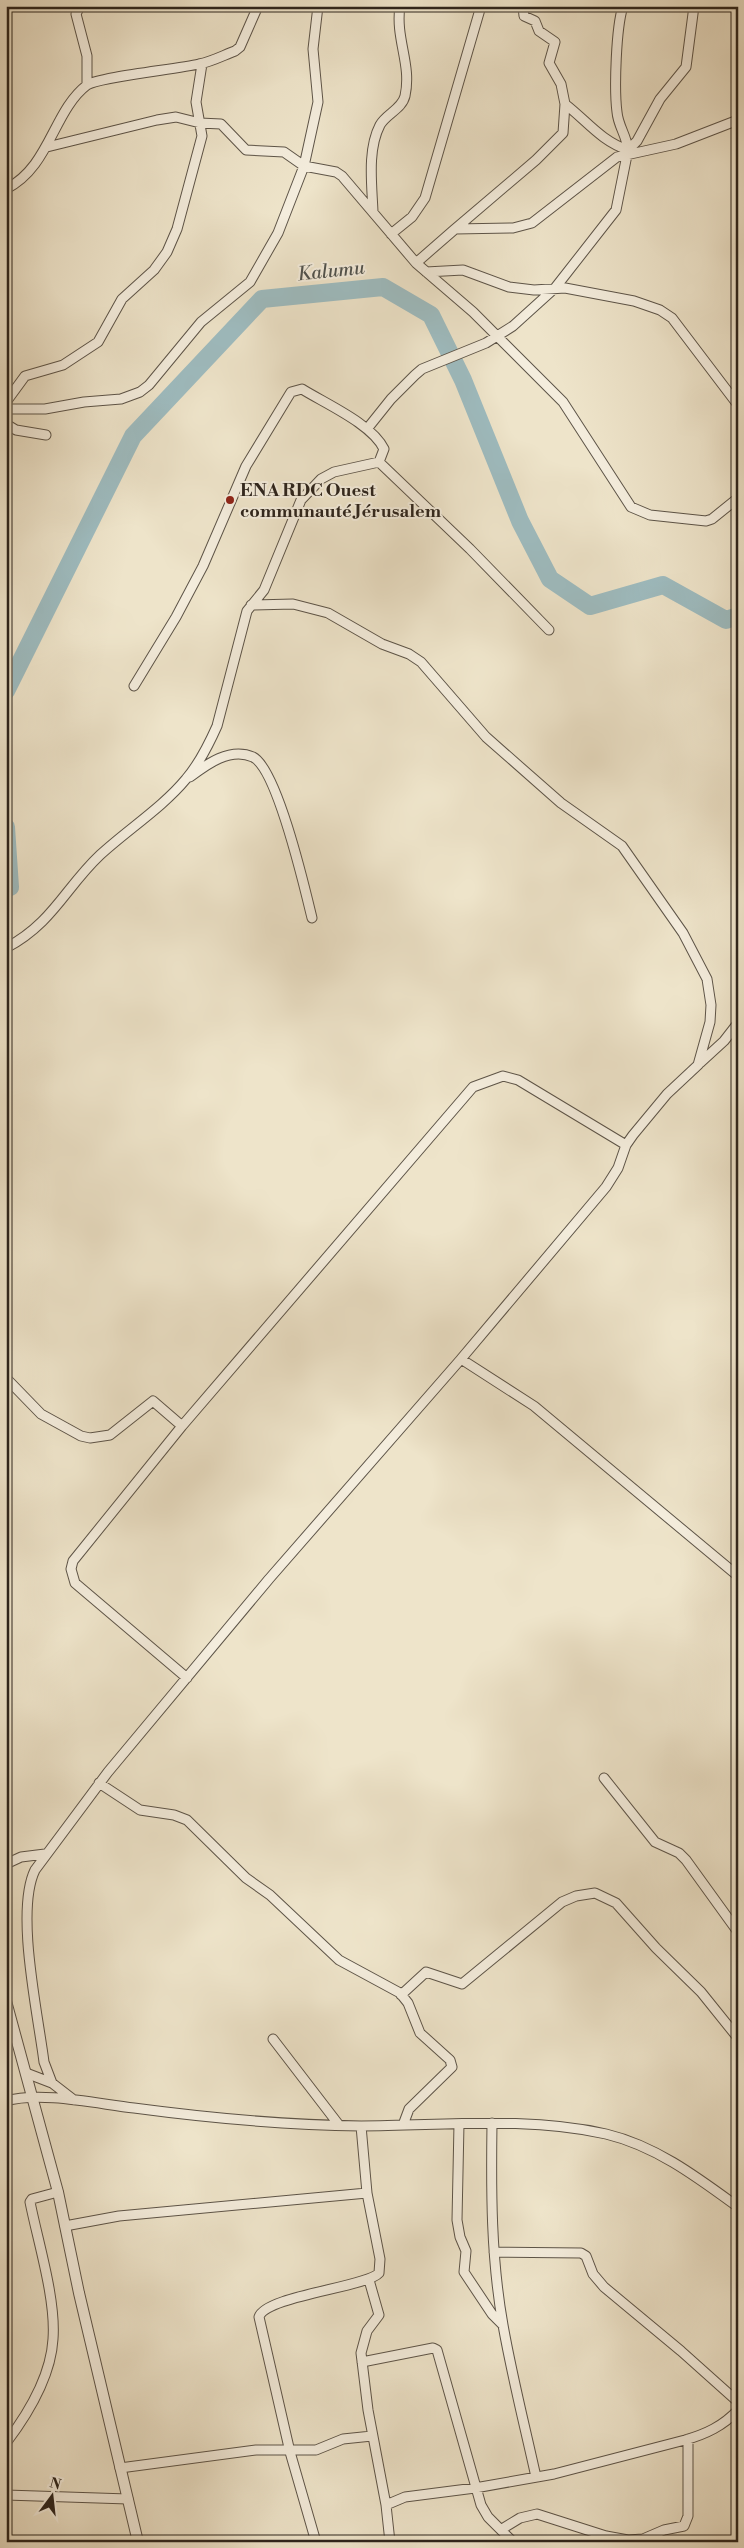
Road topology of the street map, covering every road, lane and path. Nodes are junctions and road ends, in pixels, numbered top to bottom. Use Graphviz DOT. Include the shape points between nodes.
graph roads {
  1 [pos="80,6"];
  2 [pos="258,6"];
  3 [pos="318,6"];
  4 [pos="400,6"];
  5 [pos="481,6"];
  6 [pos="523,6"];
  7 [pos="623,6"];
  8 [pos="694,6"];
  9 [pos="202,64"];
  10 [pos="88,85"];
  11 [pos="565,104"];
  12 [pos="738,120"];
  13 [pos="200,123"];
  14 [pos="47,148"];
  15 [pos="628,152"];
  16 [pos="304,166"];
  17 [pos="6,189"];
  18 [pos="373,212"];
  19 [pos="455,229"];
  20 [pos="392,234"];
  21 [pos="416,263"];
  22 [pos="426,272"];
  23 [pos="554,288"];
  24 [pos="497,336"];
  25 [pos="6,402"];
  26 [pos="738,406"];
  27 [pos="6,409"];
  28 [pos="6,424"];
  29 [pos="367,429"];
  30 [pos="46,435"];
  31 [pos="379,462"];
  32 [pos="738,498"];
  33 [pos="251,605"];
  34 [pos="549,630"];
  35 [pos="134,686"];
  36 [pos="186,779"];
  37 [pos="312,918"];
  38 [pos="6,948"];
  39 [pos="738,1023"];
  40 [pos="698,1065"];
  41 [pos="626,1146"];
  42 [pos="461,1359"];
  43 [pos="6,1378"];
  44 [pos="182,1426"];
  45 [pos="738,1576"];
  46 [pos="187,1678"];
  47 [pos="604,1778"];
  48 [pos="99,1783"];
  49 [pos="45,1854"];
  50 [pos="6,1864"];
  51 [pos="734,1918"];
  52 [pos="738,1932"];
  53 [pos="401,1995"];
  54 [pos="6,2001"];
  55 [pos="738,2038"];
  56 [pos="273,2039"];
  57 [pos="26,2073"];
  58 [pos="52,2083"];
  59 [pos="33,2098"];
  60 [pos="6,2101"];
  61 [pos="74,2101"];
  62 [pos="492,2123"];
  63 [pos="459,2124"];
  64 [pos="339,2125"];
  65 [pos="403,2125"];
  66 [pos="361,2126"];
  67 [pos="58,2192"];
  68 [pos="368,2193"];
  69 [pos="738,2207"];
  70 [pos="65,2226"];
  71 [pos="494,2252"];
  72 [pos="369,2280"];
  73 [pos="503,2325"];
  74 [pos="362,2362"];
  75 [pos="738,2402"];
  76 [pos="738,2410"];
  77 [pos="372,2436"];
  78 [pos="688,2440"];
  79 [pos="6,2443"];
  80 [pos="290,2452"];
  81 [pos="120,2468"];
  82 [pos="536,2477"];
  83 [pos="475,2488"];
  84 [pos="6,2495"];
  85 [pos="128,2499"];
  86 [pos="386,2505"];
  87 [pos="502,2529"];
  88 [pos="138,2542"];
  89 [pos="316,2542"];
  90 [pos="390,2542"];
  91 [pos="513,2542"];
  1 -- 10 [label="street" via="76,14 87,56"];
  2 -- 9 [label="street" via="240,47"];
  3 -- 16 [label="street" via="314,49 318,98"];
  4 -- 18 [label="street" via="399,37 408,80 403,102 382,122 376,137 372,165"];
  5 -- 20 [label="street" via="425,198 412,217"];
  6 -- 11 [label="street" via="524,16 535,21 539,31 555,42 550,63 561,84"];
  7 -- 15 [label="street" via="616,93 617,113"];
  8 -- 15 [label="street" via="686,67 660,99"];
  9 -- 10 [label="street"];
  9 -- 13 [label="street" via="196,102"];
  10 -- 14 [label="street" via="72,102"];
  11 -- 15 [label="street" via="602,138"];
  11 -- 19 [label="street" via="565,127 558,140"];
  12 -- 15 [label="street" via="676,144"];
  13 -- 14 [label="street" via="176,117 157,120"];
  13 -- 16 [label="street" via="225,126 246,150 284,152"];
  13 -- 25 [label="street" via="202,136 177,230 157,266 122,299 98,342 63,365 26,376"];
  14 -- 17 [label="street" via="21,180"];
  15 -- 19 [label="street" via="607,163 540,218 524,226"];
  15 -- 23 [label="street" via="616,210"];
  16 -- 18 [label="street" via="336,172"];
  16 -- 27 [label="street" via="278,233 254,278 201,322 146,388 121,399 45,409"];
  18 -- 20 [label="street"];
  19 -- 21 [label="street"];
  20 -- 21 [label="street"];
  21 -- 22 [label="street"];
  22 -- 23 [label="street" via="455,269 510,287"];
  22 -- 24 [label="street"];
  23 -- 24 [label="street" via="536,308"];
  23 -- 26 [label="street" via="634,301 667,314"];
  24 -- 29 [label="street" via="415,374"];
  24 -- 32 [label="street" via="566,407 635,511 709,520"];
  28 -- 30 [label="street" via="16,430"];
  29 -- 31 [label="street" via="384,449"];
  29 -- 35 [label="street" via="302,389 291,392 246,466 203,566"];
  31 -- 33 [label="street" via="334,472 310,489 290,523 264,590"];
  31 -- 34 [label="street"];
  33 -- 36 [label="street" via="217,726"];
  33 -- 40 [label="street" via="293,604 320,610 382,644 415,657 486,737 561,803 622,846 683,933 707,979 710,1022"];
  36 -- 37 [label="street" via="211,762 234,755 253,758 261,764 282,812"];
  36 -- 38 [label="street" via="99,856 35,930"];
  39 -- 40 [label="street"];
  40 -- 41 [label="street" via="667,1094"];
  41 -- 42 [label="street" via="606,1187"];
  41 -- 44 [label="street" via="518,1080 503,1076 473,1087"];
  42 -- 45 [label="street" via="534,1406"];
  42 -- 46 [label="street" via="310,1530"];
  43 -- 44 [label="street" via="41,1414 81,1436 110,1435 153,1401"];
  44 -- 46 [label="street" via="73,1561 71,1569 75,1583"];
  46 -- 48 [label="street"];
  47 -- 51 [label="street" via="655,1842 679,1853"];
  48 -- 49 [label="street"];
  48 -- 53 [label="street" via="140,1810 187,1820 246,1878 270,1895 339,1960"];
  49 -- 50 [label="street" via="30,1855"];
  49 -- 58 [label="street" via="31,1879 26,1913 44,2062"];
  51 -- 52 [label="street"];
  53 -- 55 [label="street" via="426,1972 462,1984 562,1902 595,1893 616,1904 702,1992"];
  53 -- 65 [label="street" via="420,2033 450,2060 452,2067 409,2109"];
  54 -- 57 [label="street"];
  56 -- 64 [label="street"];
  57 -- 58 [label="street"];
  57 -- 59 [label="street"];
  58 -- 61 [label="street"];
  59 -- 60 [label="street"];
  59 -- 61 [label="street"];
  59 -- 67 [label="street"];
  61 -- 64 [label="street" via="202,2117"];
  62 -- 63 [label="street"];
  62 -- 69 [label="street" via="572,2128 636,2144 663,2156"];
  62 -- 71 [label="street"];
  63 -- 65 [label="street"];
  63 -- 73 [label="street" via="457,2220 466,2250 464,2272"];
  64 -- 66 [label="street"];
  65 -- 66 [label="street"];
  66 -- 68 [label="street"];
  67 -- 70 [label="street"];
  67 -- 79 [label="street" via="30,2202 48,2287 53,2338 44,2376"];
  68 -- 70 [label="street" via="119,2216"];
  68 -- 72 [label="street" via="380,2258 379,2273"];
  70 -- 81 [label="street"];
  71 -- 73 [label="street"];
  71 -- 75 [label="street" via="581,2252 604,2287"];
  72 -- 74 [label="street" via="378,2315 363,2340"];
  72 -- 80 [label="street" via="316,2291 260,2314"];
  73 -- 82 [label="street"];
  74 -- 77 [label="street"];
  74 -- 83 [label="street" via="433,2348 437,2350"];
  76 -- 78 [label="street" via="705,2435"];
  77 -- 80 [label="street" via="343,2439 316,2450"];
  77 -- 86 [label="street"];
  78 -- 82 [label="street"];
  78 -- 87 [label="street" via="688,2516 684,2526 643,2539 628,2540 536,2514 520,2518"];
  80 -- 81 [label="street" via="256,2450"];
  80 -- 89 [label="street"];
  81 -- 85 [label="street"];
  82 -- 83 [label="street"];
  83 -- 86 [label="street" via="405,2497"];
  83 -- 87 [label="street" via="485,2512"];
  84 -- 85 [label="street"];
  85 -- 88 [label="street"];
  86 -- 90 [label="street"];
  87 -- 91 [label="street"];
}
